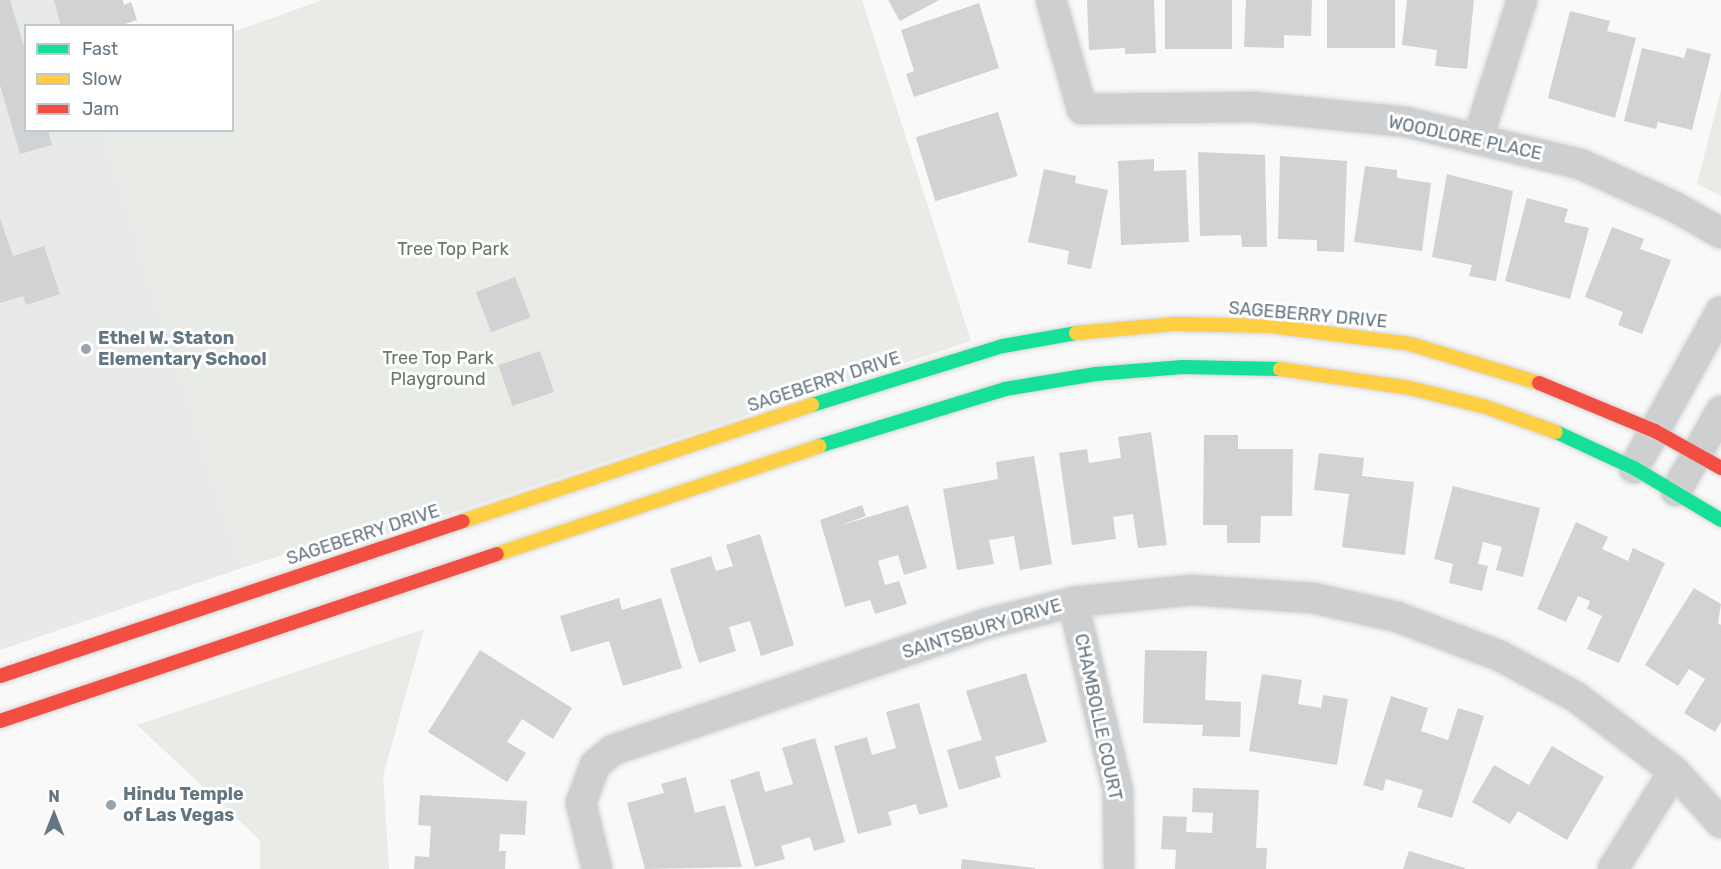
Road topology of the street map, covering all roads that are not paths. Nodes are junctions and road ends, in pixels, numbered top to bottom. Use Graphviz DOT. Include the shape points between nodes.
graph roads {
  1 [pos="1051,0"];
  2 [pos="1522,0"];
  3 [pos="1478,138"];
  4 [pos="1721,233"];
  5 [pos="1721,311"];
  6 [pos="1721,411"];
  7 [pos="1687,449"];
  8 [pos="1655,480"];
  9 [pos="1721,520"];
  10 [pos="1073,602"];
  11 [pos="0,676"];
  12 [pos="0,721"];
  13 [pos="1674,771"];
  14 [pos="1721,823"];
  15 [pos="597,869"];
  16 [pos="1119,869"];
  17 [pos="1613,869"];
  1 -- 3 [label="street, WOODLORE PLACE" via="1082,109 1254,107 1406,122"];
  2 -- 3 [label="street"];
  3 -- 4 [label="street, WOODLORE PLACE" via="1580,164 1673,206"];
  5 -- 7 [label="street"];
  6 -- 7 [label="street"];
  7 -- 8 [label="street"];
  7 -- 8 [label="street"];
  7 -- 11 [label="street, SAGEBERRY DRIVE" via="1586,400 1497,368 1410,344 1270,326 1174,324 1046,337 919,369"];
  8 -- 9 [label="street"];
  8 -- 12 [label="street" via="1563,435 1486,407 1365,379 1222,367 1137,369 1046,381 925,411"];
  10 -- 13 [label="street, SAINTSBURY DRIVE" via="1191,590 1313,598 1397,617 1500,656 1576,697"];
  10 -- 15 [label="street, SAINTSBURY DRIVE" via="985,624 613,750 596,765 581,803"];
  10 -- 16 [label="street, CHAMBOLLE COURT" via="1118,791"];
  13 -- 14 [label="street, SAINTSBURY DRIVE"];
  13 -- 17 [label="street"];
}
